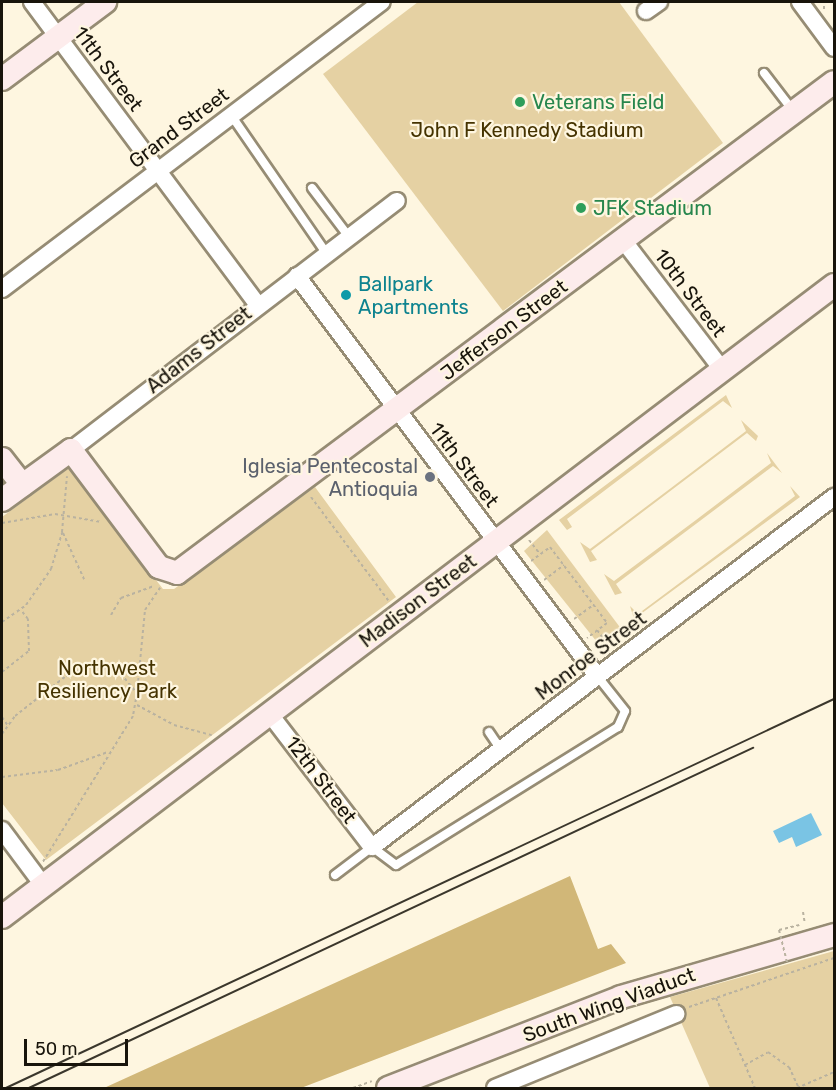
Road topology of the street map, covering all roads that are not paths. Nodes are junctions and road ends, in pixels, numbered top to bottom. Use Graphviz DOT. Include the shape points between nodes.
graph roads {
  1 [pos="32,2"];
  2 [pos="105,2"];
  3 [pos="382,2"];
  4 [pos="800,2"];
  5 [pos="58,38"];
  6 [pos="834,48"];
  7 [pos="764,74"];
  8 [pos="2,80"];
  9 [pos="834,82"];
  10 [pos="795,112"];
  11 [pos="231,116"];
  12 [pos="158,170"];
  13 [pos="312,188"];
  14 [pos="397,201"];
  15 [pos="349,237"];
  16 [pos="623,240"];
  17 [pos="327,254"];
  18 [pos="297,276"];
  19 [pos="834,285"];
  20 [pos="2,289"];
  21 [pos="258,305"];
  22 [pos="723,372"];
  23 [pos="397,410"];
  24 [pos="70,457"];
  25 [pos="2,459"];
  26 [pos="22,485"];
  27 [pos="834,497"];
  28 [pos="2,500"];
  29 [pos="496,543"];
  30 [pos="597,677"];
  31 [pos="269,713"];
  32 [pos="489,732"];
  33 [pos="501,750"];
  34 [pos="2,830"];
  35 [pos="372,847"];
  36 [pos="335,875"];
  37 [pos="43,885"];
  38 [pos="2,917"];
  39 [pos="834,935"];
  40 [pos="682,1011"];
  41 [pos="515,1085"];
  42 [pos="388,1089"];
  43 [pos="495,1089"];
  1 -- 5 [label="street, 11th Street"];
  2 -- 5 [label="street"];
  3 -- 11 [label="street, Grand Street"];
  4 -- 6 [label="street"];
  5 -- 8 [label="street"];
  5 -- 12 [label="street, 11th Street"];
  7 -- 10 [label="lane"];
  9 -- 10 [label="street, Jefferson Street"];
  10 -- 16 [label="street, Jefferson Street"];
  11 -- 12 [label="street, Grand Street"];
  11 -- 17 [label="lane"];
  12 -- 20 [label="street, Grand Street"];
  12 -- 21 [label="street, 11th Street"];
  13 -- 15 [label="lane"];
  14 -- 15 [label="street, Adams Street"];
  15 -- 17 [label="street, Adams Street"];
  16 -- 22 [label="street, 10th Street"];
  16 -- 23 [label="street, Jefferson Street"];
  17 -- 18 [label="street, Adams Street"];
  18 -- 21 [label="street, Adams Street"];
  18 -- 23 [label="street, 11th Street"];
  19 -- 22 [label="street, Madison Street"];
  21 -- 24 [label="street, Adams Street"];
  22 -- 29 [label="street, Madison Street"];
  23 -- 24 [label="street, Jefferson Street" via="164,581 159,567"];
  23 -- 29 [label="street, 11th Street"];
  24 -- 26 [label="street, Adams Street"];
  25 -- 26 [label="street"];
  26 -- 28 [label="street, Adams Street"];
  27 -- 30 [label="street, Monroe Street"];
  29 -- 30 [label="street, 11th Street"];
  29 -- 31 [label="street, Madison Street"];
  30 -- 33 [label="street, Monroe Street"];
  30 -- 35 [label="lane" via="625,711 618,727 396,865"];
  31 -- 35 [label="street, 12th Street"];
  31 -- 37 [label="street, Madison Street"];
  32 -- 33 [label="lane"];
  33 -- 35 [label="street, Monroe Street"];
  34 -- 37 [label="street"];
  35 -- 36 [label="lane"];
  37 -- 38 [label="street, Madison Street"];
  39 -- 42 [label="street, South Wing Viaduct" via="621,998"];
  40 -- 41 [label="street"];
  41 -- 43 [label="street"];
}
